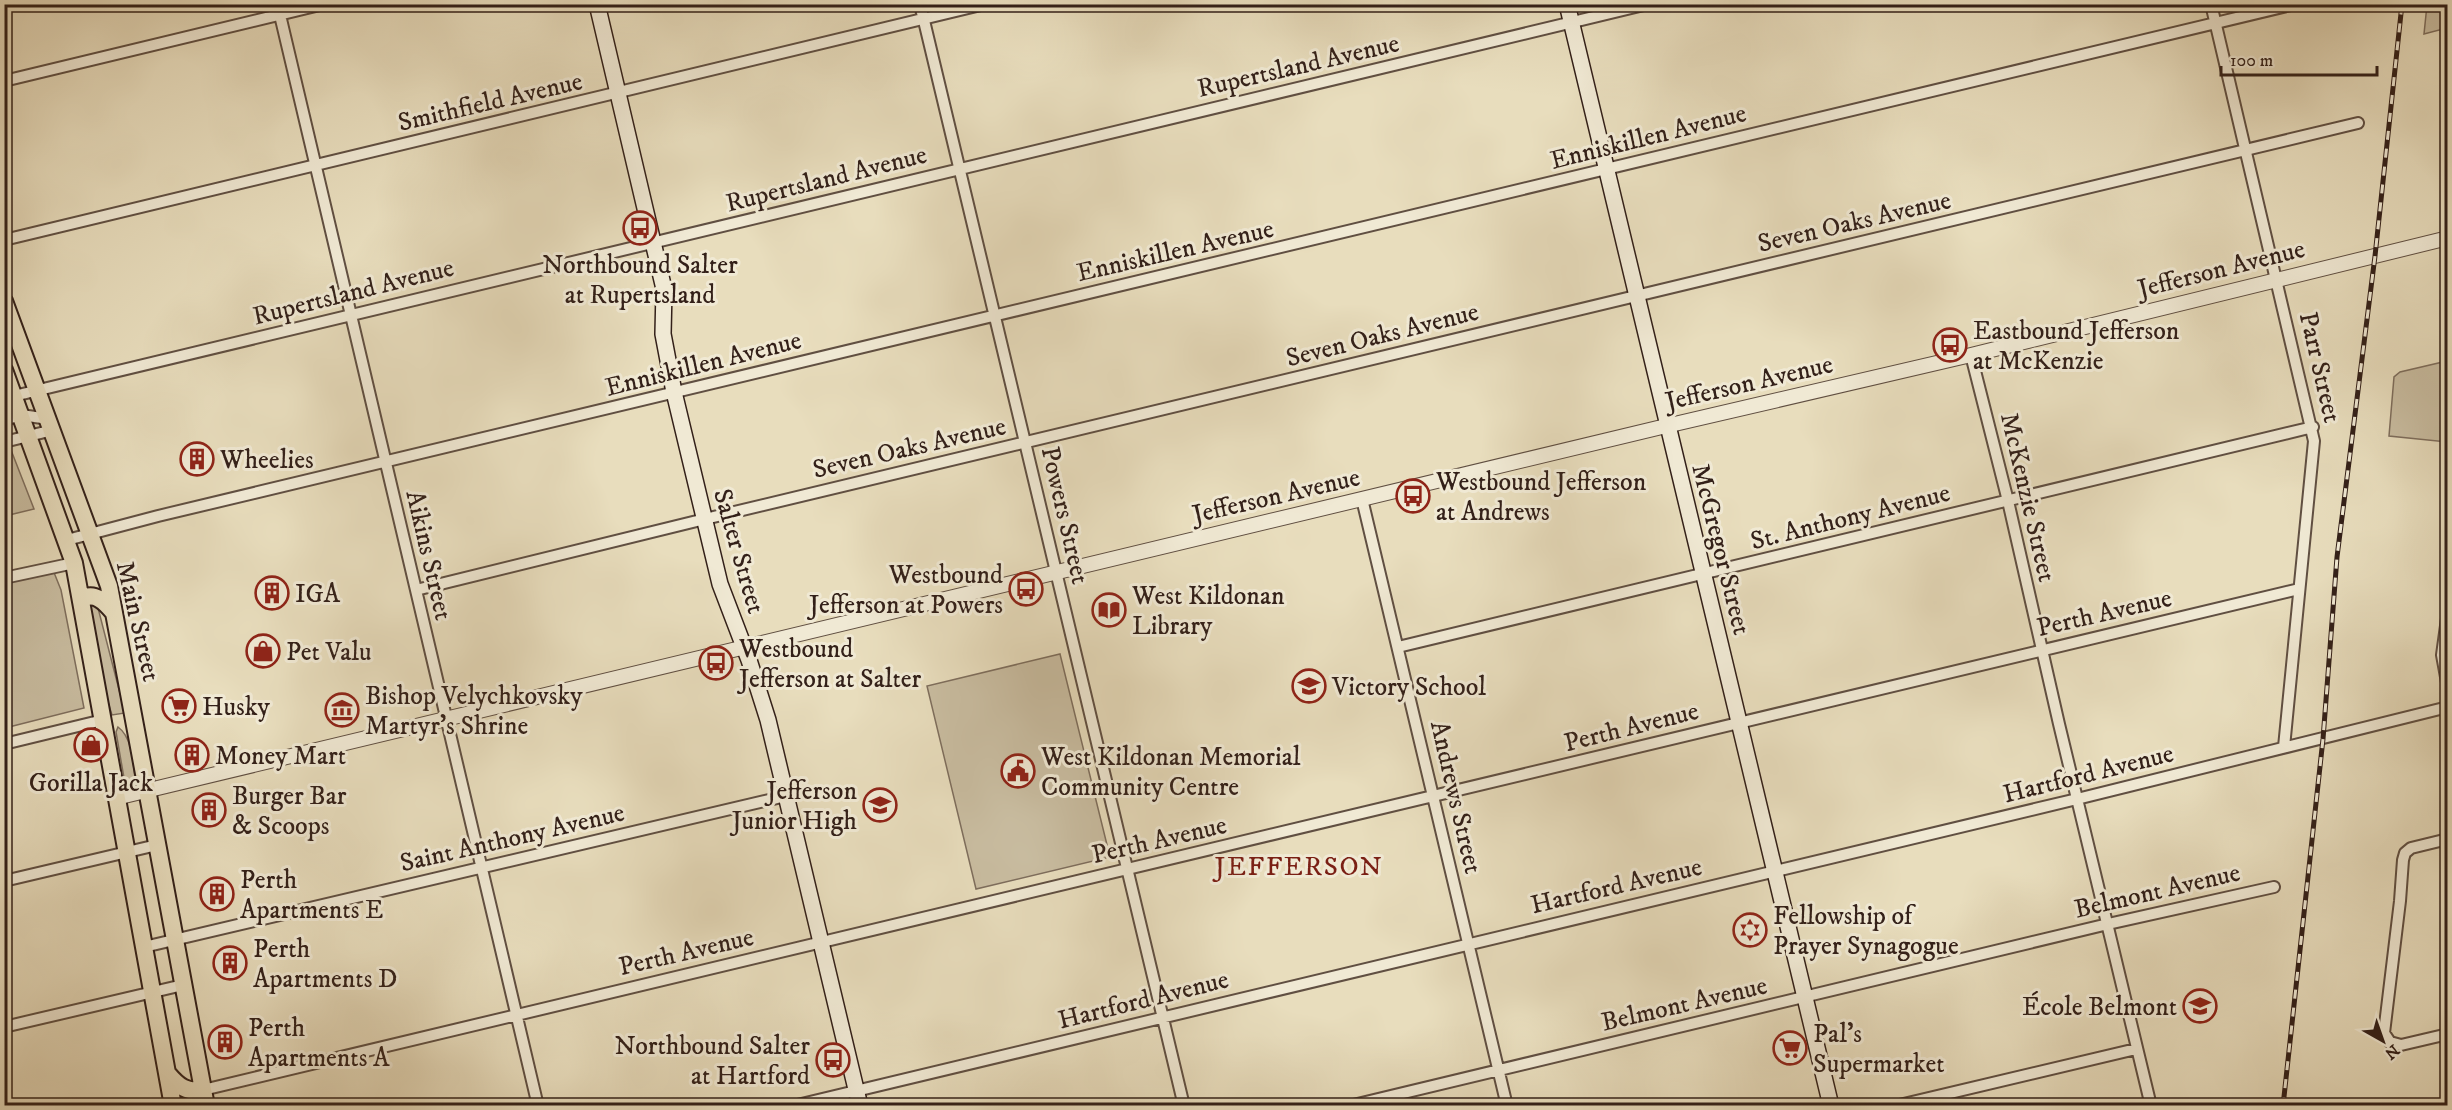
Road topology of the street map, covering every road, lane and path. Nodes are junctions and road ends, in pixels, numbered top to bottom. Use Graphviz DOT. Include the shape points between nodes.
graph roads {
  1 [pos="597,4"];
  2 [pos="920,4"];
  3 [pos="985,4"];
  4 [pos="1567,4"];
  5 [pos="1648,4"];
  6 [pos="2211,4"];
  7 [pos="2295,4"];
  8 [pos="323,5"];
  9 [pos="280,15"];
  10 [pos="923,19"];
  11 [pos="2216,22"];
  12 [pos="1572,23"];
  13 [pos="4,81"];
  14 [pos="619,93"];
  15 [pos="2358,123"];
  16 [pos="2247,151"];
  17 [pos="316,165"];
  18 [pos="959,168"];
  19 [pos="1606,170"];
  20 [pos="2448,238"];
  21 [pos="4,240"];
  22 [pos="655,242"];
  23 [pos="2277,279"];
  24 [pos="1636,296"];
  25 [pos="4,301"];
  26 [pos="351,315"];
  27 [pos="995,316"];
  28 [pos="1971,355"];
  29 [pos="4,370"];
  30 [pos="39,391"];
  31 [pos="674,392"];
  32 [pos="14,396"];
  33 [pos="21,416"];
  34 [pos="4,420"];
  35 [pos="51,424"];
  36 [pos="1666,426"];
  37 [pos="2313,427"];
  38 [pos="29,436"];
  39 [pos="4,442"];
  40 [pos="1025,443"];
  41 [pos="385,462"];
  42 [pos="1362,499"];
  43 [pos="2008,501"];
  44 [pos="705,519"];
  45 [pos="90,534"];
  46 [pos="67,540"];
  47 [pos="74,563"];
  48 [pos="1056,572"];
  49 [pos="1703,575"];
  50 [pos="4,578"];
  51 [pos="2299,589"];
  52 [pos="416,591"];
  53 [pos="81,600"];
  54 [pos="2448,611"];
  55 [pos="114,613"];
  56 [pos="1398,647"];
  57 [pos="745,649"];
  58 [pos="2042,650"];
  59 [pos="2448,688"];
  60 [pos="2448,707"];
  61 [pos="446,718"];
  62 [pos="103,720"];
  63 [pos="1739,723"];
  64 [pos="4,744"];
  65 [pos="2284,747"];
  66 [pos="147,790"];
  67 [pos="786,796"];
  68 [pos="1433,796"];
  69 [pos="116,798"];
  70 [pos="2077,799"];
  71 [pos="2448,839"];
  72 [pos="157,844"];
  73 [pos="126,851"];
  74 [pos="481,867"];
  75 [pos="1128,869"];
  76 [pos="1775,870"];
  77 [pos="4,881"];
  78 [pos="2274,887"];
  79 [pos="2108,924"];
  80 [pos="174,940"];
  81 [pos="821,942"];
  82 [pos="1468,943"];
  83 [pos="144,947"];
  84 [pos="183,985"];
  85 [pos="153,991"];
  86 [pos="1806,997"];
  87 [pos="517,1015"];
  88 [pos="1163,1018"];
  89 [pos="4,1027"];
  90 [pos="2448,1034"];
  91 [pos="2136,1049"];
  92 [pos="1499,1070"];
  93 [pos="168,1074"];
  94 [pos="205,1098"];
  95 [pos="858,1098"];
  96 [pos="173,1106"];
  97 [pos="538,1106"];
  98 [pos="793,1106"];
  99 [pos="1184,1106"];
  100 [pos="1348,1106"];
  101 [pos="1507,1106"];
  102 [pos="1831,1106"];
  103 [pos="1895,1106"];
  104 [pos="2151,1106"];
  1 -- 14 [label="main road, Salter Street"];
  2 -- 10 [label="street, Powers Street"];
  3 -- 10 [label="street, Smithfield Avenue"];
  4 -- 12 [label="main road, McGregor Street"];
  5 -- 12 [label="street, Rupertsland Avenue"];
  6 -- 11 [label="street, Parr Street"];
  7 -- 11 [label="street, Enniskillen Avenue"];
  8 -- 9 [label="street"];
  9 -- 13 [label="street"];
  9 -- 17 [label="street, Aikins Street"];
  10 -- 14 [label="street, Smithfield Avenue"];
  10 -- 18 [label="street, Powers Street"];
  11 -- 16 [label="street, Parr Street"];
  11 -- 19 [label="street, Enniskillen Avenue"];
  12 -- 18 [label="street, Rupertsland Avenue"];
  12 -- 19 [label="main road, McGregor Street"];
  14 -- 17 [label="street, Smithfield Avenue"];
  14 -- 22 [label="main road, Salter Street"];
  15 -- 16 [label="street, Seven Oaks Avenue"];
  16 -- 23 [label="street, Parr Street"];
  16 -- 24 [label="street, Seven Oaks Avenue"];
  17 -- 21 [label="street, Smithfield Avenue"];
  17 -- 26 [label="street, Aikins Street"];
  18 -- 22 [label="street, Rupertsland Avenue"];
  18 -- 27 [label="street, Powers Street"];
  19 -- 24 [label="main road, McGregor Street"];
  19 -- 27 [label="street, Enniskillen Avenue"];
  20 -- 23 [label="street, Jefferson Avenue"];
  22 -- 26 [label="street, Rupertsland Avenue"];
  22 -- 31 [label="main road, Salter Street" via="664,289 663,334"];
  23 -- 28 [label="street, Jefferson Avenue"];
  23 -- 37 [label="street, Parr Street"];
  24 -- 36 [label="main road, McGregor Street"];
  24 -- 40 [label="street, Seven Oaks Avenue"];
  25 -- 30 [label="main road, Main Street"];
  26 -- 30 [label="street, Rupertsland Avenue"];
  26 -- 41 [label="street, Aikins Street"];
  27 -- 31 [label="street, Enniskillen Avenue"];
  27 -- 40 [label="street, Powers Street"];
  28 -- 36 [label="street, Jefferson Avenue"];
  28 -- 43 [label="street, McKenzie Street"];
  29 -- 32 [label="main road, Main Street"];
  30 -- 32 [label="street, Rupertsland Avenue"];
  30 -- 35 [label="main road, Main Street"];
  31 -- 41 [label="street, Enniskillen Avenue"];
  31 -- 44 [label="main road, Salter Street"];
  32 -- 33 [label="main road, Main Street"];
  33 -- 34 [label="street"];
  33 -- 35 [label="street"];
  33 -- 38 [label="main road, Main Street"];
  35 -- 38 [label="street"];
  35 -- 45 [label="main road, Main Street"];
  36 -- 42 [label="street, Jefferson Avenue"];
  36 -- 49 [label="main road, McGregor Street"];
  37 -- 43 [label="street, St. Anthony Avenue"];
  37 -- 51 [label="street, Parr Street"];
  38 -- 39 [label="street"];
  38 -- 46 [label="main road, Main Street"];
  40 -- 44 [label="street, Seven Oaks Avenue"];
  40 -- 48 [label="street, Powers Street"];
  41 -- 45 [label="street, Enniskillen Avenue"];
  41 -- 52 [label="street, Aikins Street"];
  42 -- 48 [label="street, Jefferson Avenue"];
  42 -- 56 [label="street, Andrews Street"];
  43 -- 49 [label="street, St. Anthony Avenue"];
  43 -- 58 [label="street, McKenzie Street"];
  44 -- 52 [label="street, Seven Oaks Avenue"];
  44 -- 57 [label="main road, Salter Street" via="720,584"];
  45 -- 46 [label="street, Enniskillen Avenue"];
  45 -- 55 [label="main road, Main Street" via="109,586"];
  46 -- 47 [label="main road, Main Street"];
  47 -- 50 [label="street"];
  47 -- 53 [label="main road, Main Street"];
  48 -- 57 [label="street, Jefferson Avenue"];
  48 -- 75 [label="street, Powers Street"];
  49 -- 56 [label="street, St. Anthony Avenue"];
  49 -- 63 [label="main road, McGregor Street"];
  51 -- 58 [label="street, Perth Avenue"];
  51 -- 65 [label="street, Parr Street"];
  52 -- 61 [label="street, Aikins Street"];
  53 -- 55 [label="main road" via="94,596"];
  53 -- 62 [label="main road, Main Street"];
  54 -- 59 [label="street" via="2442,655"];
  55 -- 66 [label="main road, Main Street"];
  56 -- 68 [label="street, Andrews Street"];
  57 -- 61 [label="street, Jefferson Avenue"];
  57 -- 67 [label="main road, Salter Street" via="768,720"];
  58 -- 63 [label="street, Perth Avenue"];
  58 -- 70 [label="street, McKenzie Street"];
  60 -- 65 [label="street, Hartford Avenue"];
  61 -- 66 [label="street, Jefferson Avenue"];
  61 -- 74 [label="street, Aikins Street"];
  62 -- 64 [label="street"];
  62 -- 69 [label="main road, Main Street"];
  63 -- 68 [label="street, Perth Avenue"];
  63 -- 76 [label="main road, McGregor Street"];
  65 -- 70 [label="street, Hartford Avenue"];
  66 -- 69 [label="street, Jefferson Avenue"];
  66 -- 72 [label="main road, Main Street"];
  67 -- 74 [label="street, Saint Anthony Avenue"];
  67 -- 81 [label="main road, Salter Street"];
  68 -- 75 [label="street, Perth Avenue"];
  68 -- 82 [label="street, Andrews Street"];
  69 -- 73 [label="main road, Main Street"];
  70 -- 76 [label="street, Hartford Avenue"];
  70 -- 79 [label="street, McKenzie Street"];
  71 -- 90 [label="street" via="2405,853 2384,1034 2390,1042 2401,1045"];
  72 -- 73 [label="street"];
  72 -- 80 [label="main road, Main Street"];
  73 -- 77 [label="street"];
  73 -- 83 [label="main road, Main Street"];
  74 -- 80 [label="street, Saint Anthony Avenue"];
  74 -- 87 [label="street, Aikins Street"];
  75 -- 81 [label="street, Perth Avenue"];
  75 -- 88 [label="street, Powers Street"];
  76 -- 82 [label="street, Hartford Avenue"];
  76 -- 86 [label="main road, McGregor Street"];
  78 -- 79 [label="street, Belmont Avenue"];
  79 -- 86 [label="street, Belmont Avenue"];
  79 -- 91 [label="street, McKenzie Street"];
  80 -- 83 [label="street, Saint Anthony Avenue"];
  80 -- 84 [label="main road, Main Street"];
  81 -- 87 [label="street, Perth Avenue"];
  81 -- 95 [label="main road, Salter Street"];
  82 -- 88 [label="street, Hartford Avenue"];
  82 -- 92 [label="street, Andrews Street"];
  83 -- 85 [label="main road, Main Street"];
  84 -- 85 [label="street"];
  84 -- 94 [label="main road, Main Street"];
  85 -- 89 [label="street"];
  85 -- 93 [label="main road, Main Street"];
  86 -- 92 [label="street, Belmont Avenue"];
  86 -- 102 [label="main road, McGregor Street"];
  87 -- 94 [label="street, Perth Avenue"];
  87 -- 97 [label="street, Aikins Street"];
  88 -- 95 [label="street, Hartford Avenue"];
  88 -- 99 [label="street, Powers Street"];
  91 -- 103 [label="street"];
  91 -- 104 [label="street, McKenzie Street"];
  92 -- 100 [label="street, Belmont Avenue"];
  92 -- 101 [label="street, Andrews Street"];
  93 -- 94 [label="main road" via="176,1084"];
  93 -- 96 [label="main road, Main Street"];
  95 -- 98 [label="street, Hartford Avenue"];
}
